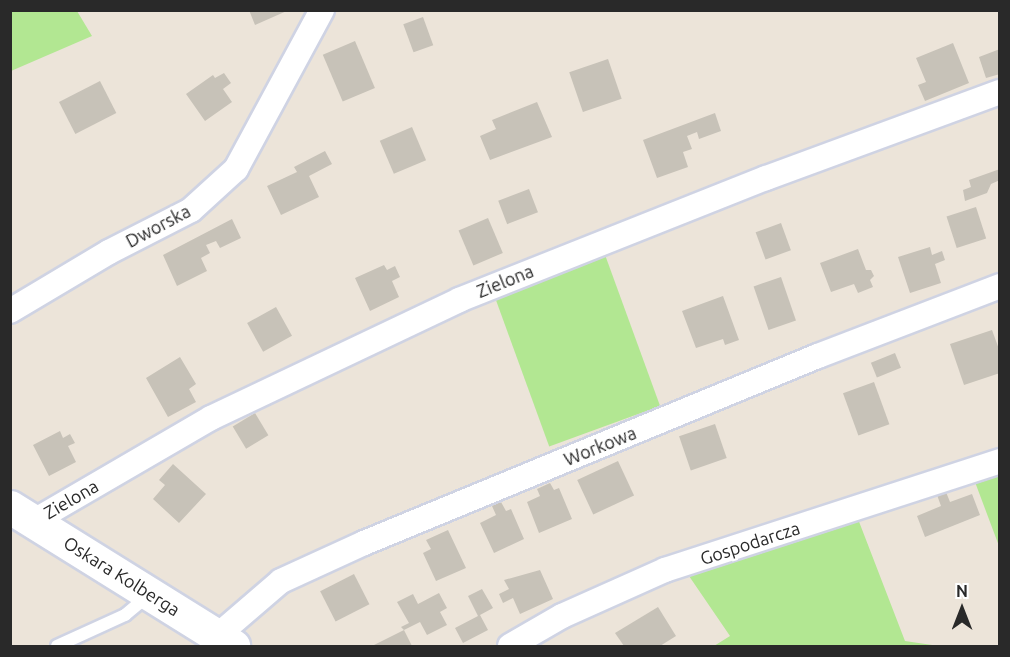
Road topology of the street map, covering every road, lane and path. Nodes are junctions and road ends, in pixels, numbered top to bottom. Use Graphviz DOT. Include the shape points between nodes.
graph roads {
  1 [pos="322,10"];
  2 [pos="999,92"];
  3 [pos="999,286"];
  4 [pos="10,311"];
  5 [pos="999,461"];
  6 [pos="22,514"];
  7 [pos="150,594"];
  8 [pos="225,641"];
  9 [pos="57,646"];
  10 [pos="510,646"];
  1 -- 4 [label="street, Dworska" via="236,169 191,210 100,257"];
  2 -- 6 [label="street, Zielona" via="766,178 459,300 211,418"];
  3 -- 8 [label="street, Workowa" via="818,356 281,581"];
  5 -- 10 [label="street, Gospodarcza" via="665,570 562,616"];
  6 -- 7 [label="main road, Oskara Kolberga"];
  7 -- 8 [label="main road, Oskara Kolberga"];
  7 -- 9 [label="lane" via="125,615"];
}
